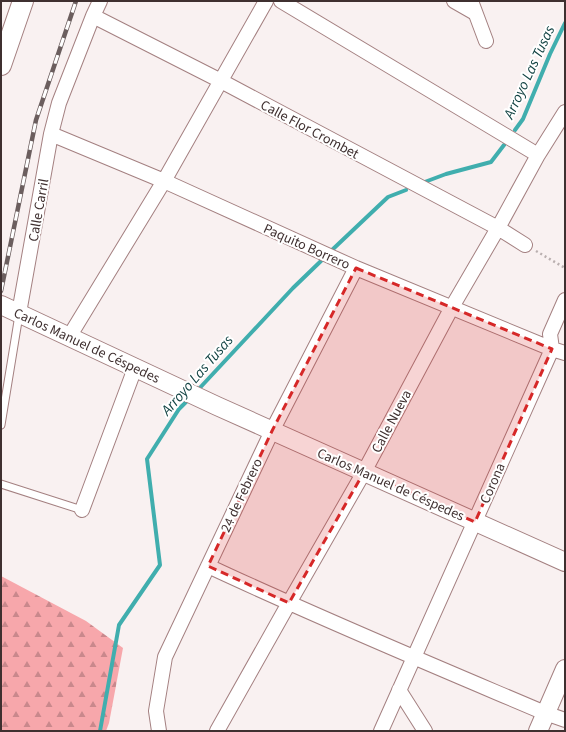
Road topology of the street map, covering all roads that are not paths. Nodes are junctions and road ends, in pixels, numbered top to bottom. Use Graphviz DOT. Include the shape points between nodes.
graph roads {
  1 [pos="23,1"];
  2 [pos="100,1"];
  3 [pos="266,1"];
  4 [pos="281,1"];
  5 [pos="454,1"];
  6 [pos="473,7"];
  7 [pos="93,16"];
  8 [pos="486,40"];
  9 [pos="1,65"];
  10 [pos="221,81"];
  11 [pos="565,112"];
  12 [pos="51,134"];
  13 [pos="538,155"];
  14 [pos="164,182"];
  15 [pos="498,228"];
  16 [pos="525,245"];
  17 [pos="356,268"];
  18 [pos="565,300"];
  19 [pos="1,305"];
  20 [pos="452,307"];
  21 [pos="19,313"];
  22 [pos="69,337"];
  23 [pos="558,351"];
  24 [pos="135,368"];
  25 [pos="1,425"];
  26 [pos="272,431"];
  27 [pos="364,472"];
  28 [pos="1,484"];
  29 [pos="82,510"];
  30 [pos="475,522"];
  31 [pos="565,562"];
  32 [pos="208,566"];
  33 [pos="289,603"];
  34 [pos="413,658"];
  35 [pos="565,669"];
  36 [pos="399,690"];
  37 [pos="545,713"];
  38 [pos="565,720"];
  39 [pos="159,731"];
  40 [pos="217,731"];
  41 [pos="382,731"];
  42 [pos="425,731"];
  43 [pos="538,731"];
  1 -- 9 [label="main road"];
  2 -- 7 [label="street, Calle Carril"];
  3 -- 10 [label="street"];
  4 -- 13 [label="street"];
  5 -- 6 [label="street"];
  6 -- 8 [label="street"];
  7 -- 10 [label="street, Calle Flor Crombet"];
  7 -- 12 [label="street, Calle Carril"];
  10 -- 14 [label="street"];
  10 -- 15 [label="street, Calle Flor Crombet"];
  11 -- 13 [label="street, Calle Nueva"];
  12 -- 14 [label="street, Paquito Borrero"];
  12 -- 21 [label="street, Calle Carril"];
  13 -- 15 [label="street, Calle Nueva"];
  14 -- 17 [label="street, Paquito Borrero"];
  14 -- 22 [label="street"];
  15 -- 16 [label="street, Calle Flor Crombet"];
  15 -- 20 [label="street, Calle Nueva"];
  17 -- 20 [label="street, Paquito Borrero"];
  17 -- 26 [label="street, 24 de Febrero"];
  18 -- 23 [label="street, Corona" via="550,334"];
  19 -- 21 [label="street, Carlos Manuel de Céspedes"];
  20 -- 23 [label="street, Paquito Borrero"];
  20 -- 27 [label="street, Calle Nueva"];
  21 -- 22 [label="street, Carlos Manuel de Céspedes"];
  21 -- 25 [label="lane, Calle Carril"];
  22 -- 24 [label="street, Carlos Manuel de Céspedes"];
  23 -- 30 [label="street, Corona"];
  24 -- 26 [label="street, Carlos Manuel de Céspedes"];
  24 -- 29 [label="street"];
  26 -- 27 [label="street, Carlos Manuel de Céspedes"];
  26 -- 32 [label="street, 24 de Febrero"];
  27 -- 30 [label="street, Carlos Manuel de Céspedes"];
  27 -- 33 [label="street, Calle Nueva"];
  28 -- 29 [label="lane"];
  30 -- 31 [label="street, Carlos Manuel de Céspedes"];
  30 -- 34 [label="street, Corona"];
  32 -- 33 [label="street"];
  32 -- 39 [label="street, 24 de Febrero" via="165,657 156,711"];
  33 -- 34 [label="street"];
  33 -- 40 [label="street, Calle Nueva"];
  34 -- 36 [label="street, Corona"];
  34 -- 37 [label="street"];
  35 -- 37 [label="street"];
  36 -- 41 [label="street, Corona"];
  36 -- 42 [label="street"];
  37 -- 38 [label="street"];
  37 -- 43 [label="street"];
}
